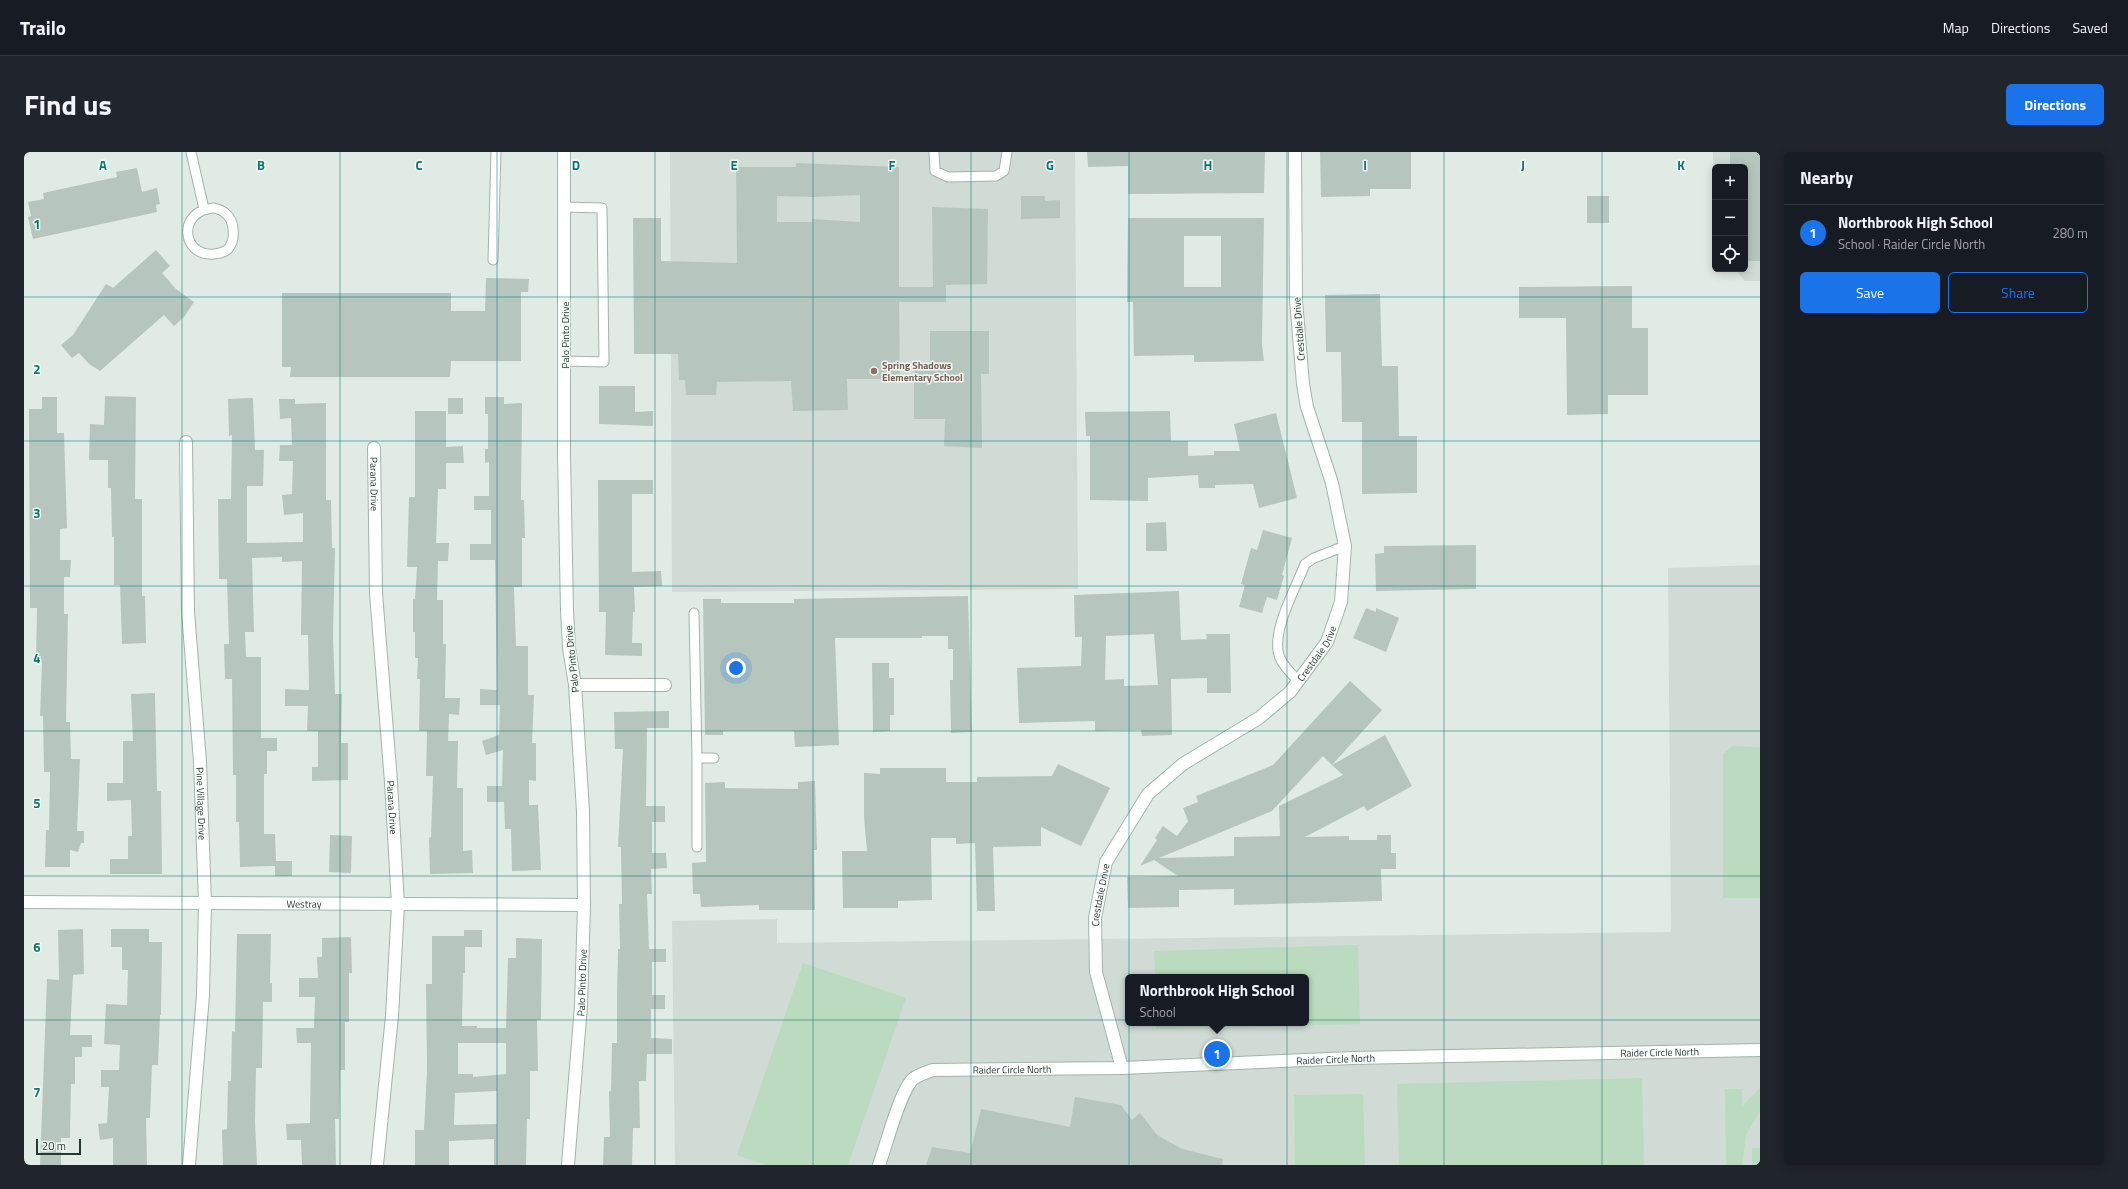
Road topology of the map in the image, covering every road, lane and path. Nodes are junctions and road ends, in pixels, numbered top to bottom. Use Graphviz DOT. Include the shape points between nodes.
graph roads {
  1 [pos="191,152"];
  2 [pos="496,152"];
  3 [pos="564,152"];
  4 [pos="934,152"];
  5 [pos="1008,152"];
  6 [pos="1295,152"];
  7 [pos="564,207"];
  8 [pos="204,209"];
  9 [pos="493,260"];
  10 [pos="565,361"];
  11 [pos="186,442"];
  12 [pos="374,448"];
  13 [pos="1345,546"];
  14 [pos="694,613"];
  15 [pos="1299,682"];
  16 [pos="665,684"];
  17 [pos="575,685"];
  18 [pos="697,758"];
  19 [pos="714,758"];
  20 [pos="697,847"];
  21 [pos="24,902"];
  22 [pos="205,903"];
  23 [pos="398,905"];
  24 [pos="584,905"];
  25 [pos="1760,1050"];
  26 [pos="1122,1068"];
  27 [pos="189,1165"];
  28 [pos="377,1165"];
  29 [pos="568,1165"];
  30 [pos="879,1165"];
  1 -- 8 [label="lane"];
  2 -- 9 [label="lane"];
  3 -- 7 [label="street, Palo Pinto Drive"];
  4 -- 5 [label="lane" via="935,171 948,177 996,176 1004,171"];
  6 -- 13 [label="street, Crestdale Drive" via="1296,300 1303,384 1307,407 1332,483"];
  7 -- 10 [label="street, Palo Pinto Drive"];
  7 -- 10 [label="lane" via="602,208 604,354 604,362"];
  8 -- 8 [label="lane" via="190,220 190,242 206,254 225,252 233,239 231,220 220,210"];
  10 -- 17 [label="street, Palo Pinto Drive" via="567,610 569,648"];
  11 -- 22 [label="street, Pine Village Drive" via="188,612 200,762"];
  12 -- 23 [label="street, Parana Drive" via="376,593"];
  13 -- 15 [label="street, Crestdale Drive" via="1341,602 1327,642"];
  13 -- 15 [label="lane" via="1305,564 1278,632 1281,659"];
  14 -- 18 [label="lane"];
  15 -- 26 [label="street, Crestdale Drive" via="1259,718 1184,764 1148,794 1106,862 1096,918 1096,972"];
  16 -- 17 [label="street"];
  17 -- 24 [label="street, Palo Pinto Drive" via="583,811"];
  18 -- 19 [label="lane"];
  18 -- 20 [label="lane"];
  21 -- 22 [label="street, Westray"];
  22 -- 23 [label="street, Westray"];
  22 -- 27 [label="street, Pine Village Drive" via="203,995"];
  23 -- 24 [label="street, Westray"];
  23 -- 28 [label="street, Parana Drive" via="392,1016"];
  24 -- 29 [label="street, Palo Pinto Drive" via="581,1006"];
  25 -- 26 [label="street, Raider Circle North" via="1345,1058"];
  26 -- 30 [label="street, Raider Circle North" via="933,1070 914,1078 903,1098"];
}
